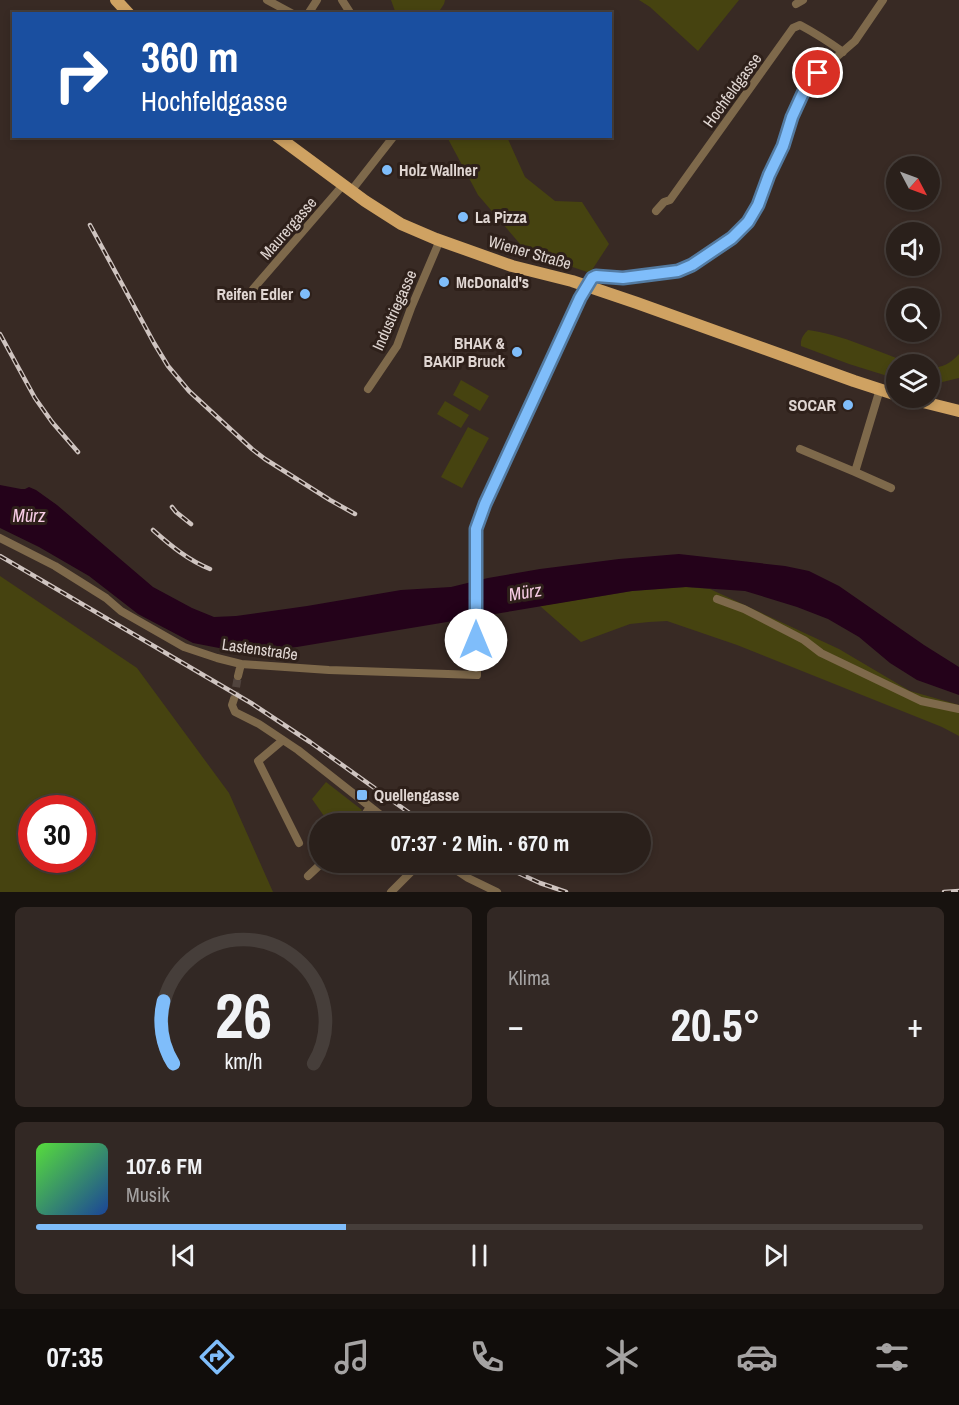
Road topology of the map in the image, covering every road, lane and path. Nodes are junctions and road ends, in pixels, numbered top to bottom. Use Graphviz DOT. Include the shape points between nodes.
graph roads {
  1 [pos="116,0"];
  2 [pos="267,0"];
  3 [pos="883,0"];
  4 [pos="127,12"];
  5 [pos="289,12"];
  6 [pos="843,52"];
  7 [pos="280,138"];
  8 [pos="392,138"];
  9 [pos="347,188"];
  10 [pos="656,211"];
  11 [pos="440,240"];
  12 [pos="587,286"];
  13 [pos="253,289"];
  14 [pos="368,389"];
  15 [pos="880,389"];
  16 [pos="886,391"];
  17 [pos="940,406"];
  18 [pos="959,411"];
  19 [pos="800,449"];
  20 [pos="855,472"];
  21 [pos="891,488"];
  22 [pos="0,538"];
  23 [pos="717,599"];
  24 [pos="240,664"];
  25 [pos="238,676"];
  26 [pos="234,699"];
  27 [pos="959,710"];
  28 [pos="283,740"];
  29 [pos="370,807"];
  30 [pos="366,813"];
  31 [pos="378,813"];
  32 [pos="299,843"];
  33 [pos="311,873"];
  34 [pos="410,873"];
  35 [pos="460,873"];
  36 [pos="308,876"];
  37 [pos="391,892"];
  38 [pos="497,892"];
  1 -- 4 [label="main road"];
  2 -- 5 [label="street"];
  3 -- 6 [label="street"];
  6 -- 10 [label="street, Hochfeldgasse" via="800,25 793,28 670,200"];
  6 -- 12 [label="street" via="818,73 803,93 758,205 732,238 678,271 623,278 596,276"];
  7 -- 9 [label="main road, Wiener Straße"];
  8 -- 9 [label="street, Maurergasse"];
  9 -- 11 [label="main road, Wiener Straße" via="401,224"];
  9 -- 13 [label="street, Maurergasse"];
  11 -- 12 [label="main road, Wiener Straße" via="512,266"];
  11 -- 14 [label="street, Industriegasse" via="397,346"];
  12 -- 15 [label="main road, Wiener Straße"];
  12 -- 24 [label="street, Lastenstraße" via="476,529 477,675"];
  15 -- 16 [label="main road, Wiener Straße"];
  15 -- 20 [label="street"];
  17 -- 18 [label="main road"];
  19 -- 20 [label="street"];
  20 -- 21 [label="street"];
  22 -- 24 [label="street, Lastenstraße" via="55,566 184,646"];
  23 -- 27 [label="street" via="744,609 821,653 921,701"];
  24 -- 25 [label="street"];
  26 -- 28 [label="street" via="235,712"];
  28 -- 29 [label="street"];
  28 -- 32 [label="street" via="258,761"];
  29 -- 30 [label="street"];
  29 -- 31 [label="street"];
  33 -- 36 [label="street"];
  34 -- 37 [label="street"];
  35 -- 38 [label="street"];
}
